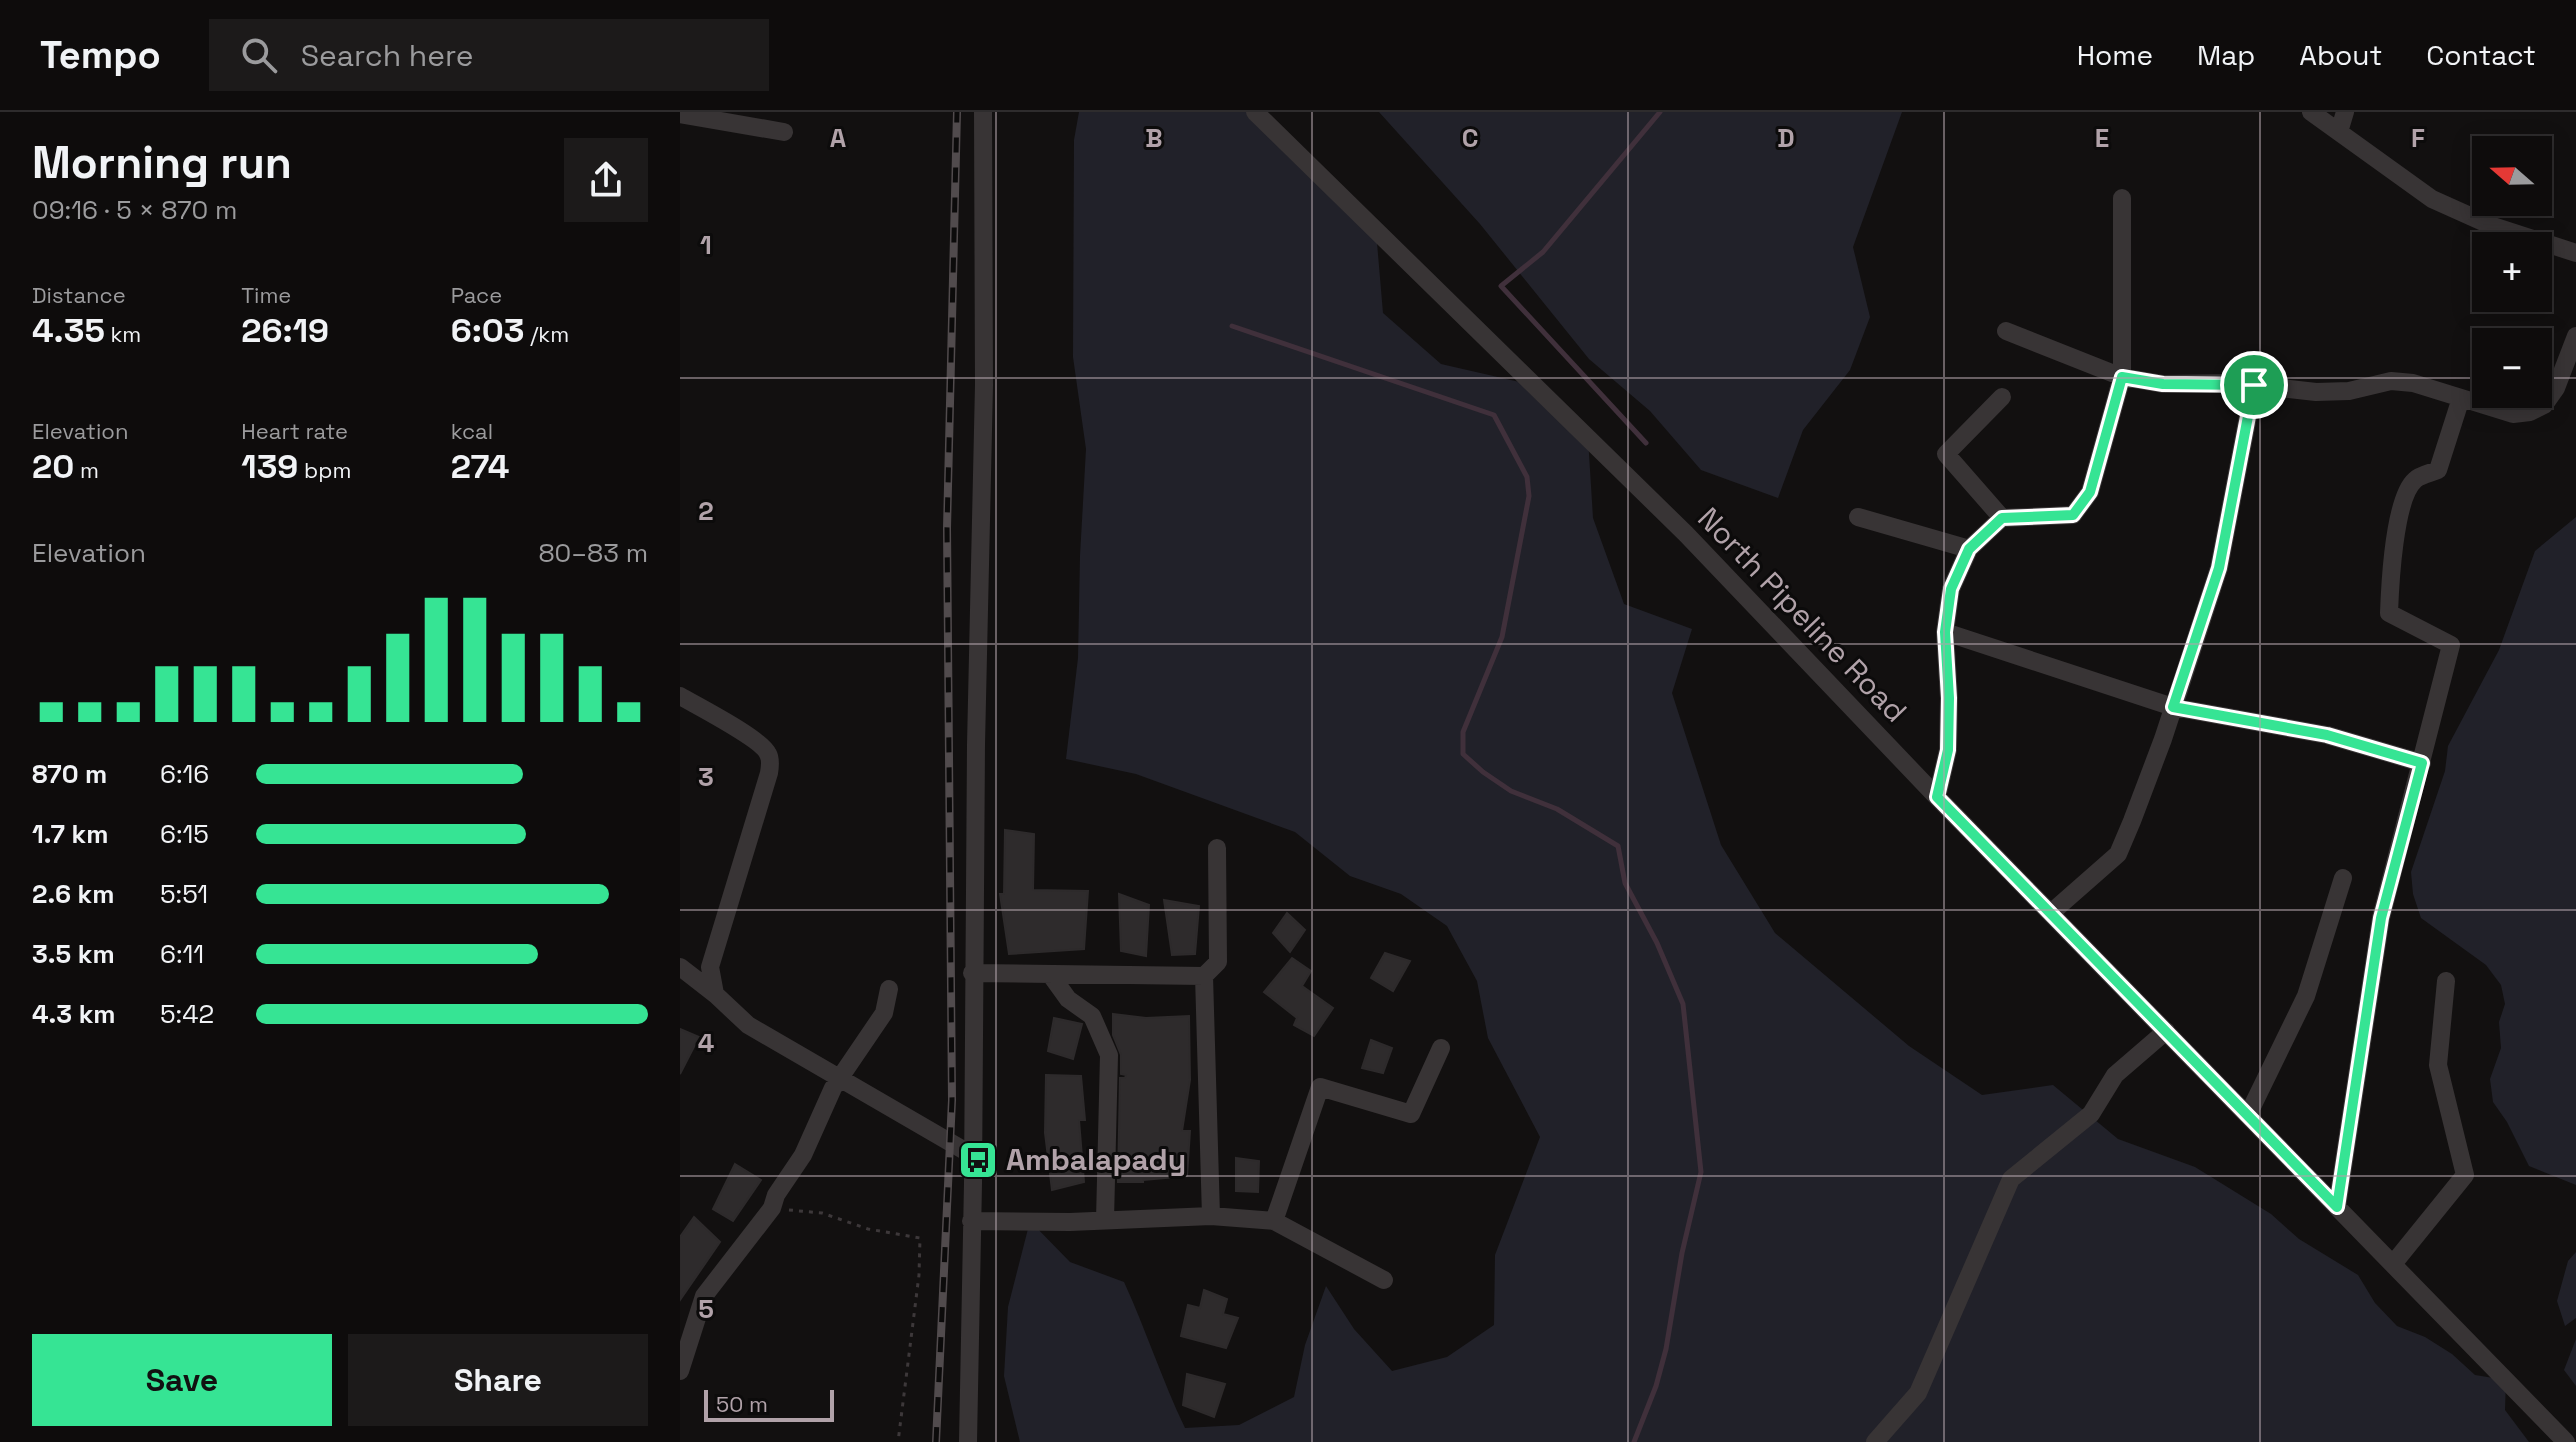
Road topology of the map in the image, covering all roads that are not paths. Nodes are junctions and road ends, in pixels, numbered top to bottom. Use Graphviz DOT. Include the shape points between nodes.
graph roads {
  1 [pos="983,112"];
  2 [pos="1255,112"];
  3 [pos="2311,112"];
  4 [pos="2345,112"];
  5 [pos="680,114"];
  6 [pos="774,124"];
  7 [pos="2339,132"];
  8 [pos="2122,198"];
  9 [pos="2576,253"];
  10 [pos="2006,331"];
  11 [pos="2576,336"];
  12 [pos="2122,377"];
  13 [pos="2254,385"];
  14 [pos="2002,397"];
  15 [pos="2461,398"];
  16 [pos="1858,517"];
  17 [pos="2002,518"];
  18 [pos="1969,549"];
  19 [pos="1945,632"];
  20 [pos="680,696"];
  21 [pos="2173,707"];
  22 [pos="2422,763"];
  23 [pos="1937,797"];
  24 [pos="1217,848"];
  25 [pos="2343,878"];
  26 [pos="2052,912"];
  27 [pos="682,972"];
  28 [pos="972,973"];
  29 [pos="1050,974"];
  30 [pos="1204,976"];
  31 [pos="2446,981"];
  32 [pos="889,989"];
  33 [pos="715,994"];
  34 [pos="2166,1031"];
  35 [pos="1441,1048"];
  36 [pos="841,1077"];
  37 [pos="2248,1115"];
  38 [pos="972,1155"];
  39 [pos="2337,1207"];
  40 [pos="1211,1216"];
  41 [pos="1105,1220"];
  42 [pos="971,1221"];
  43 [pos="1274,1221"];
  44 [pos="2393,1264"];
  45 [pos="1384,1280"];
  46 [pos="680,1371"];
  47 [pos="968,1442"];
  48 [pos="1875,1442"];
  49 [pos="2566,1442"];
  1 -- 28 [label="street" via="984,385"];
  2 -- 23 [label="street, North Pipeline Road" via="1686,534"];
  3 -- 7 [label="street"];
  4 -- 7 [label="street"];
  5 -- 6 [label="street"];
  7 -- 9 [label="street" via="2432,199"];
  8 -- 12 [label="street"];
  10 -- 12 [label="street"];
  11 -- 15 [label="street" via="2544,405 2513,414"];
  12 -- 13 [label="street" via="2163,384"];
  12 -- 17 [label="street" via="2090,492 2073,515"];
  13 -- 15 [label="street" via="2316,392 2391,381"];
  13 -- 21 [label="street" via="2219,568"];
  14 -- 17 [label="street" via="1946,454"];
  15 -- 22 [label="street" via="2438,470 2415,479 2405,495 2390,567 2389,613 2451,645"];
  16 -- 18 [label="street"];
  17 -- 18 [label="street"];
  18 -- 19 [label="street" via="1951,589"];
  19 -- 21 [label="street"];
  19 -- 23 [label="street" via="1948,750"];
  20 -- 33 [label="street" via="769,754 710,967"];
  21 -- 22 [label="street" via="2327,735"];
  21 -- 26 [label="street" via="2118,854"];
  22 -- 39 [label="street" via="2381,918"];
  23 -- 26 [label="street, North Pipeline Road"];
  24 -- 30 [label="street" via="1218,962"];
  25 -- 37 [label="street" via="2306,996"];
  26 -- 34 [label="street, North Pipeline Road"];
  27 -- 33 [label="street"];
  28 -- 29 [label="street"];
  28 -- 38 [label="street"];
  29 -- 30 [label="street"];
  29 -- 41 [label="street" via="1068,999 1092,1016 1109,1055"];
  30 -- 40 [label="street"];
  31 -- 44 [label="street" via="2438,1065 2465,1175"];
  32 -- 36 [label="street" via="884,1013"];
  33 -- 36 [label="street" via="748,1025"];
  34 -- 37 [label="street, North Pipeline Road"];
  34 -- 48 [label="street" via="2115,1075 2091,1114 2011,1179 1918,1393"];
  35 -- 43 [label="street" via="1411,1114 1320,1087"];
  36 -- 38 [label="street"];
  36 -- 46 [label="street" via="772,1208 704,1296"];
  37 -- 39 [label="street, North Pipeline Road"];
  38 -- 42 [label="street"];
  39 -- 44 [label="street, North Pipeline Road"];
  40 -- 41 [label="street"];
  40 -- 43 [label="street"];
  41 -- 42 [label="street"];
  42 -- 47 [label="street"];
  43 -- 45 [label="street"];
  44 -- 49 [label="street, North Pipeline Road"];
}
